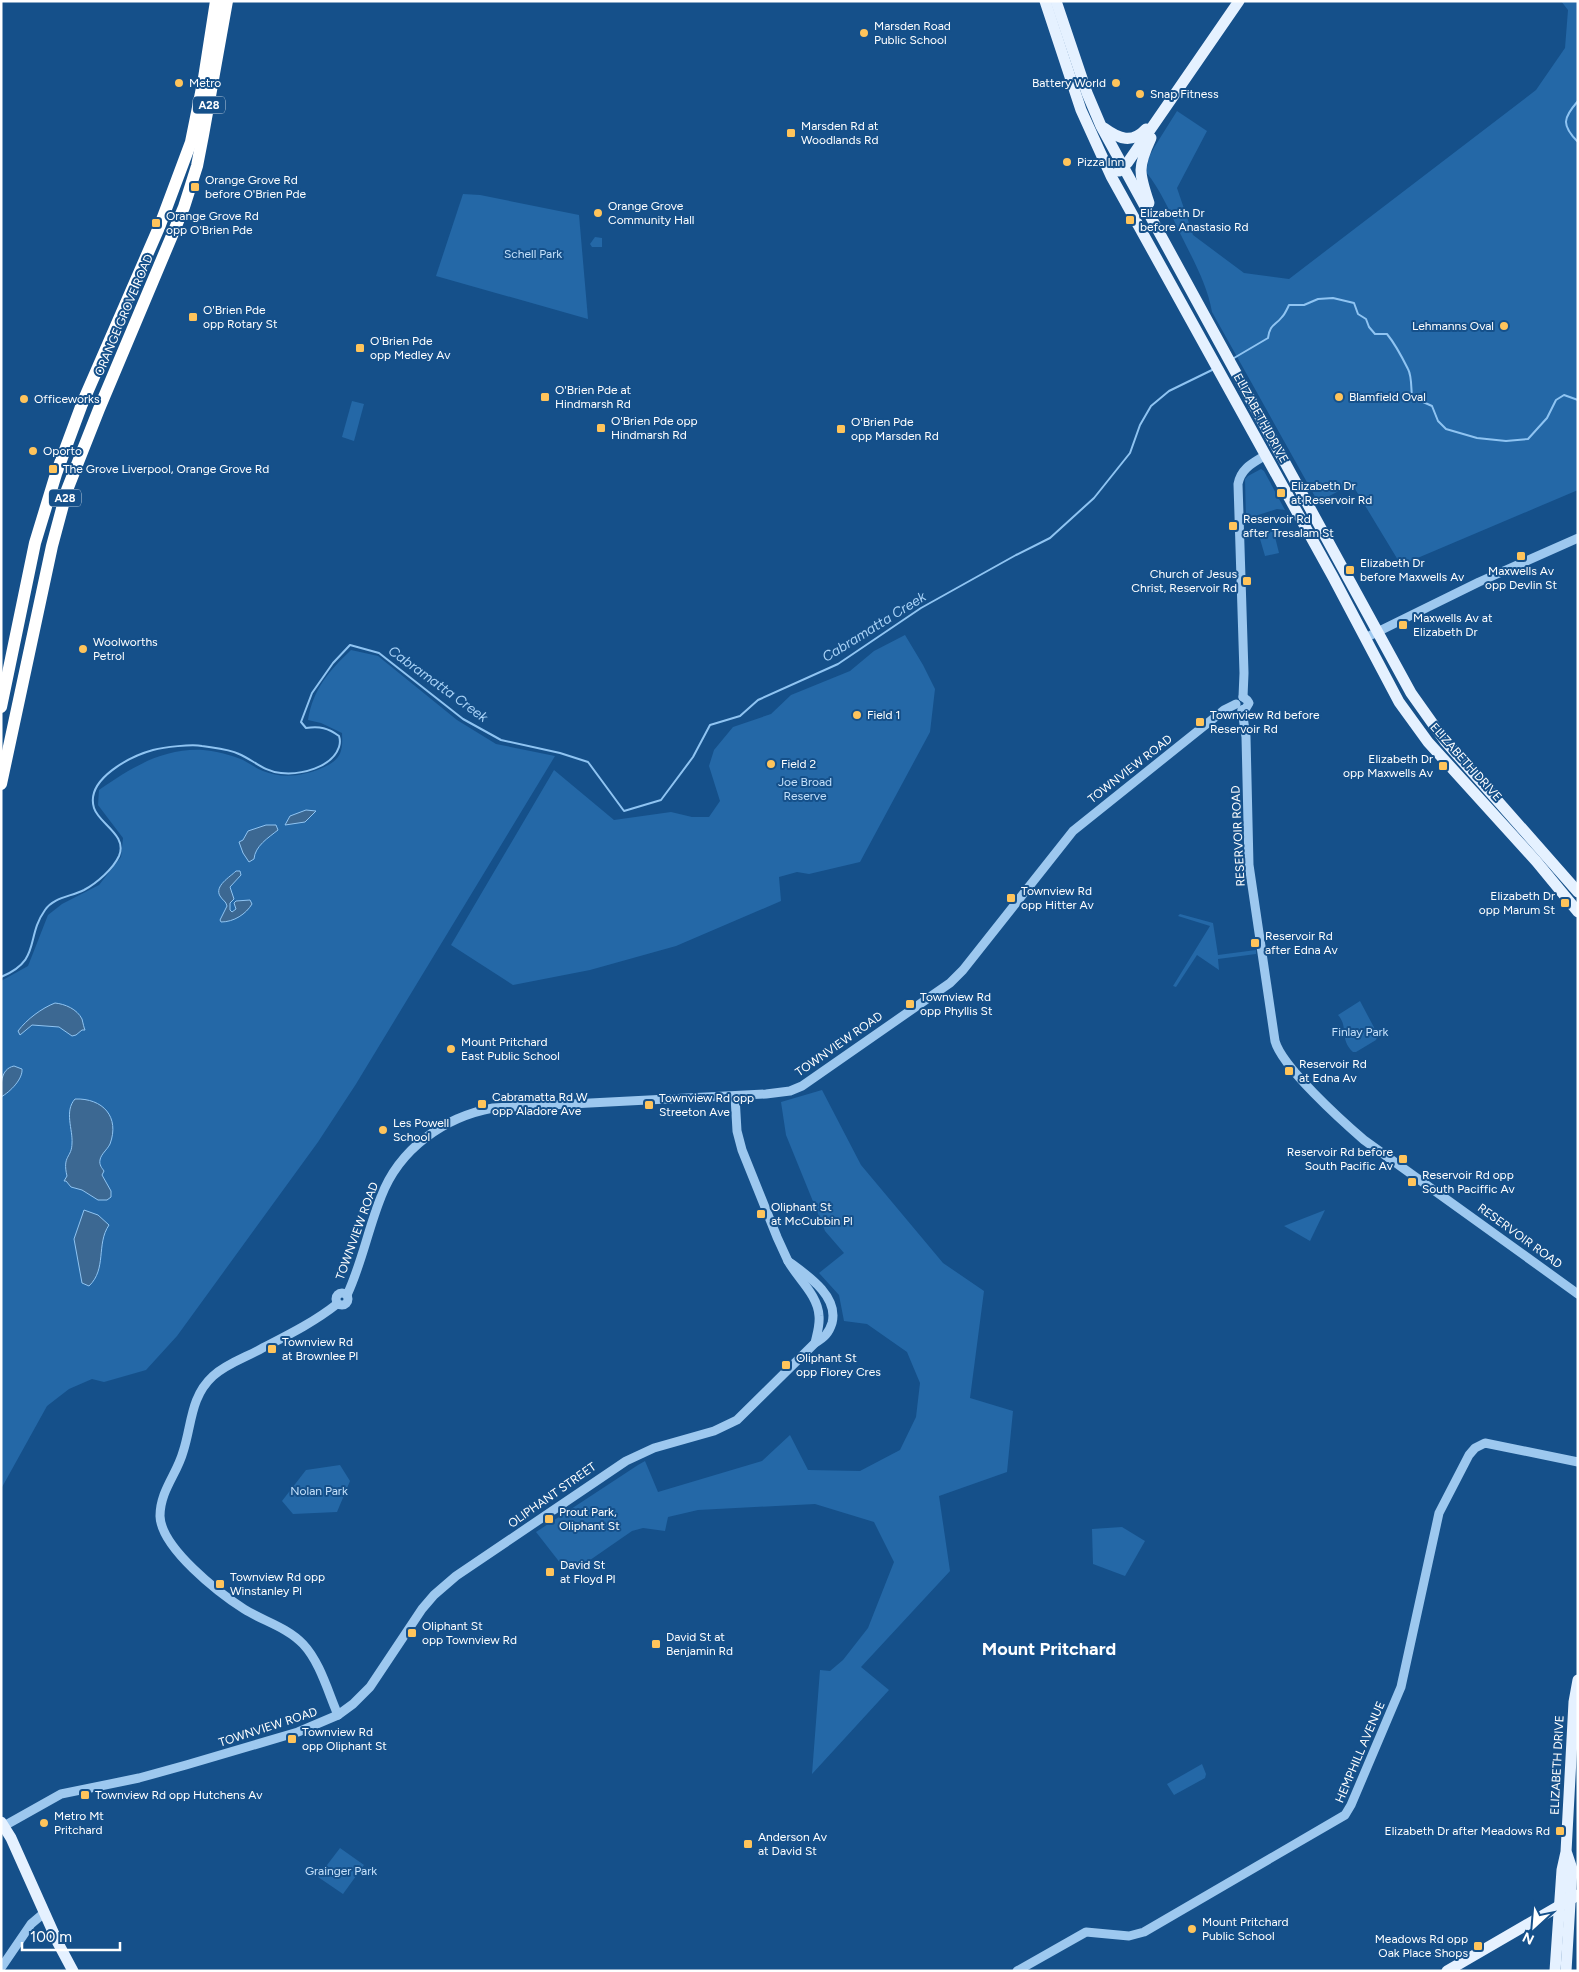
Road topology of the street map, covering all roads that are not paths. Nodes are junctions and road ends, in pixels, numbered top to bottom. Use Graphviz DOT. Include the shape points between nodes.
graph roads {
  1 [pos="216,1"];
  2 [pos="227,1"];
  3 [pos="1045,1"];
  4 [pos="1056,1"];
  5 [pos="1239,1"];
  6 [pos="1167,105"];
  7 [pos="1101,126"];
  8 [pos="1123,168"];
  9 [pos="1112,176"];
  10 [pos="1160,236"];
  11 [pos="1266,455"];
  12 [pos="1578,538"];
  13 [pos="1377,631"];
  14 [pos="1365,638"];
  15 [pos="1,707"];
  16 [pos="1239,707"];
  17 [pos="1,784"];
  18 [pos="1578,892"];
  19 [pos="1578,912"];
  20 [pos="735,1096"];
  21 [pos="788,1261"];
  22 [pos="1578,1294"];
  23 [pos="815,1343"];
  24 [pos="1578,1462"];
  25 [pos="1578,1680"];
  26 [pos="338,1715"];
  27 [pos="3,1824"];
  28 [pos="1570,1899"];
  29 [pos="44,1913"];
  30 [pos="1,1968"];
  31 [pos="73,1971"];
  32 [pos="1017,1971"];
  33 [pos="1447,1971"];
  34 [pos="1556,1971"];
  35 [pos="1566,1971"];
  1 -- 15 [label="highway, ORANGE GROVE ROAD / A28" via="191,142 172,197 82,404 56,474 35,543"];
  2 -- 17 [label="highway, ORANGE GROVE ROAD / A28" via="202,142 184,207 67,490"];
  3 -- 9 [label="main road, ELIZABETH DRIVE" via="1081,110"];
  4 -- 7 [label="main road, ELIZABETH DRIVE"];
  5 -- 6 [label="main road"];
  6 -- 7 [label="main road" via="1142,134 1131,139 1122,139"];
  6 -- 8 [label="main road"];
  6 -- 10 [label="main road" via="1140,167 1142,184"];
  7 -- 8 [label="main road, ELIZABETH DRIVE"];
  8 -- 9 [label="main road"];
  8 -- 10 [label="main road, ELIZABETH DRIVE"];
  9 -- 11 [label="main road, ELIZABETH DRIVE"];
  10 -- 13 [label="main road, ELIZABETH DRIVE"];
  11 -- 14 [label="main road, ELIZABETH DRIVE"];
  11 -- 16 [label="street, RESERVOIR ROAD" via="1246,468 1238,484 1243,697 1248,703 1246,708"];
  12 -- 13 [label="street"];
  13 -- 14 [label="street"];
  13 -- 18 [label="main road, ELIZABETH DRIVE" via="1432,724"];
  14 -- 19 [label="main road, ELIZABETH DRIVE" via="1399,702 1417,728"];
  16 -- 20 [label="street, TOWNVIEW ROAD" via="1224,710 1077,827 963,970 942,990 802,1086 783,1092"];
  16 -- 22 [label="street, RESERVOIR ROAD" via="1244,716 1246,737 1249,865 1275,1040 1281,1056 1364,1140"];
  20 -- 21 [label="street, OLIPHANT STREET" via="737,1131 742,1150"];
  20 -- 26 [label="street, TOWNVIEW ROAD" via="493,1108 447,1124 416,1146 392,1174 380,1197 347,1295 349,1298 344,1305 337,1304 314,1322 223,1369 206,1383 196,1400 183,1453 162,1497 160,1518 163,1528 199,1575 245,1610 302,1642 314,1659"];
  21 -- 23 [label="street, OLIPHANT STREET" via="818,1308"];
  21 -- 23 [label="street, OLIPHANT STREET" via="816,1284 831,1304 833,1318 829,1331"];
  23 -- 26 [label="street, OLIPHANT STREET" via="737,1420 626,1461 456,1576 422,1609 370,1688"];
  24 -- 32 [label="street, HEMPHILL AVENUE" via="1485,1444 1469,1455 1439,1513 1401,1687 1345,1815 1144,1932 1129,1936 1086,1932"];
  25 -- 28 [label="main road, ELIZABETH DRIVE" via="1562,1870"];
  26 -- 27 [label="street, TOWNVIEW ROAD" via="298,1732 172,1769 61,1794"];
  27 -- 29 [label="main road"];
  28 -- 33 [label="main road"];
  28 -- 34 [label="main road, ELIZABETH DRIVE"];
  28 -- 35 [label="main road, ELIZABETH DRIVE"];
  29 -- 30 [label="street" via="31,1924"];
  29 -- 31 [label="main road"];
}
